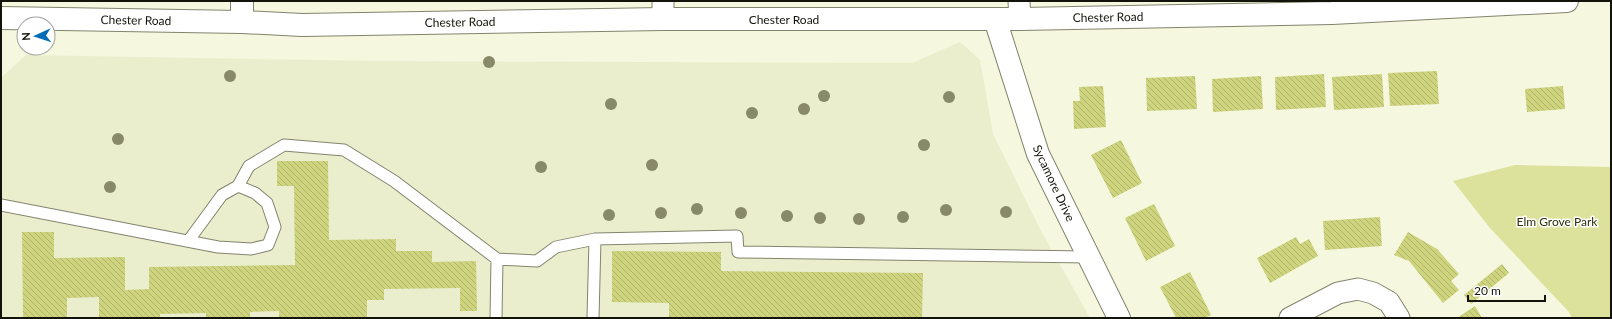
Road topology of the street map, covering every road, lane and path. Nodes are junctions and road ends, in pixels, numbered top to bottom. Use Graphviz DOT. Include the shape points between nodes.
graph roads {
  1 [pos="1567,1"];
  2 [pos="663,10"];
  3 [pos="1020,10"];
  4 [pos="242,12"];
  5 [pos="1,18"];
  6 [pos="995,19"];
  7 [pos="238,186"];
  8 [pos="1,205"];
  9 [pos="595,239"];
  10 [pos="189,240"];
  11 [pos="1089,257"];
  12 [pos="497,259"];
  13 [pos="496,318"];
  14 [pos="593,318"];
  15 [pos="1119,318"];
  16 [pos="1290,318"];
  17 [pos="1399,318"];
  1 -- 3 [label="main road, Chester Road" via="1332,13"];
  2 -- 4 [label="main road, Chester Road" via="302,25"];
  2 -- 6 [label="main road, Chester Road"];
  3 -- 6 [label="main road, Chester Road"];
  4 -- 5 [label="main road, Chester Road"];
  6 -- 11 [label="main road, Sycamore Drive" via="1038,154"];
  7 -- 10 [label="lane" via="222,195"];
  7 -- 10 [label="lane" via="255,193 267,203 275,228 268,245 251,249 218,247"];
  7 -- 12 [label="lane" via="249,166 284,145 344,150 394,181"];
  8 -- 10 [label="lane"];
  9 -- 11 [label="lane" via="737,236 738,252"];
  9 -- 12 [label="lane" via="556,247 537,261"];
  9 -- 14 [label="lane"];
  11 -- 15 [label="main road, Sycamore Drive"];
  12 -- 13 [label="lane"];
  16 -- 17 [label="street" via="1338,293 1358,289 1373,293 1389,302"];
}
